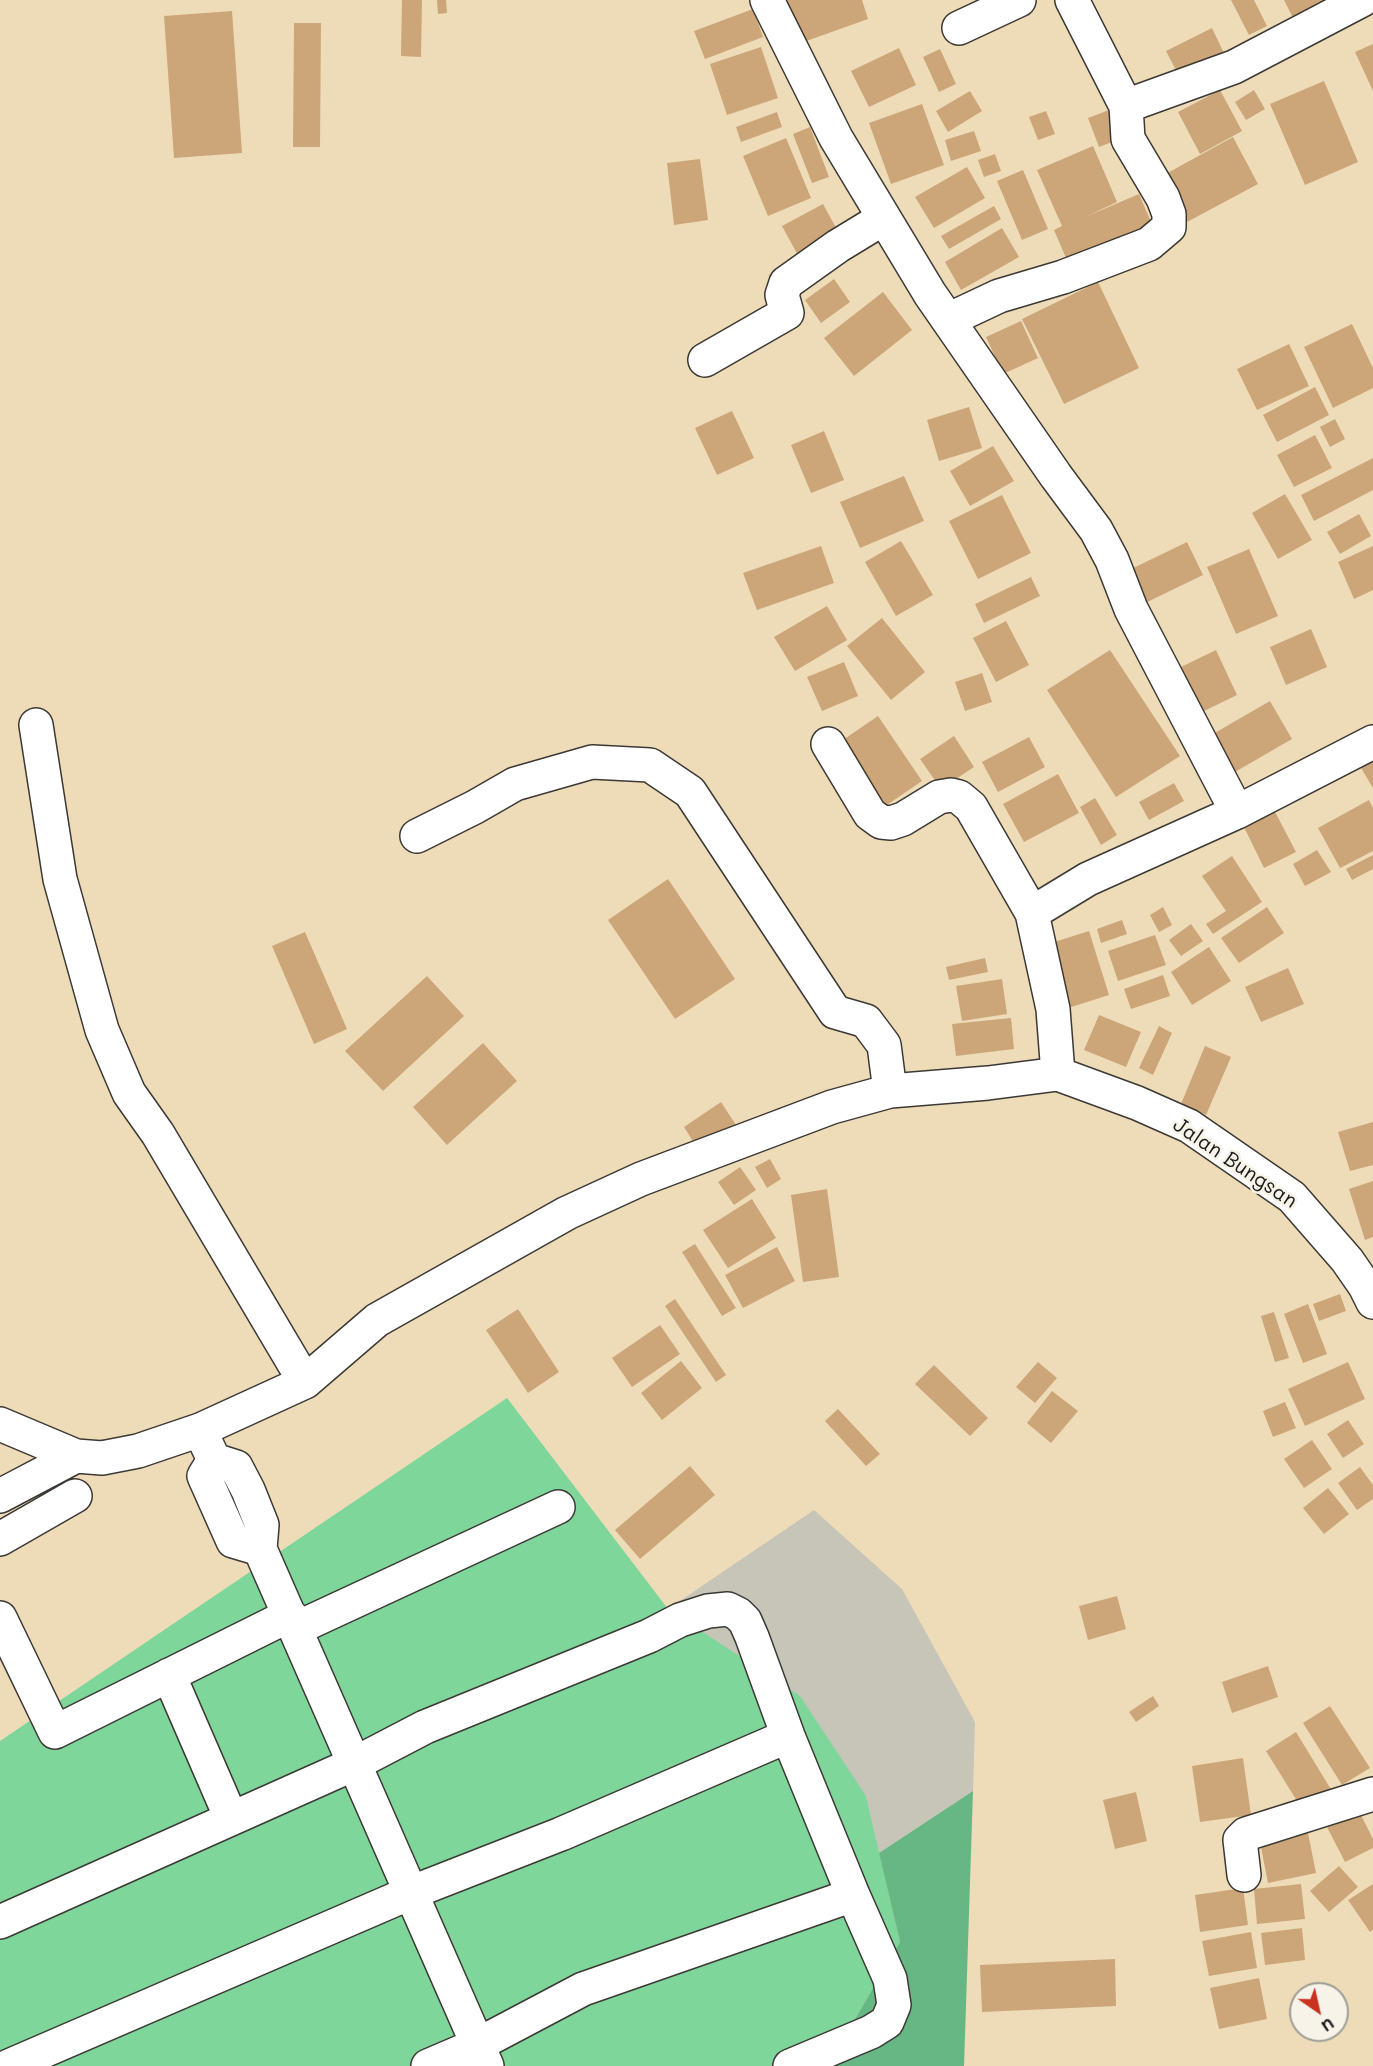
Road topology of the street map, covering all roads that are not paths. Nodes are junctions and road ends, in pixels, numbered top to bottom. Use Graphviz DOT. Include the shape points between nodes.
graph roads {
  1 [pos="767,0"];
  2 [pos="1019,0"];
  3 [pos="1072,0"];
  4 [pos="1352,2"];
  5 [pos="959,28"];
  6 [pos="1126,106"];
  7 [pos="884,218"];
  8 [pos="948,320"];
  9 [pos="705,360"];
  10 [pos="36,725"];
  11 [pos="1373,742"];
  12 [pos="828,744"];
  13 [pos="1237,812"];
  14 [pos="417,836"];
  15 [pos="1032,913"];
  16 [pos="1058,1074"];
  17 [pos="890,1091"];
  18 [pos="1373,1302"];
  19 [pos="305,1382"];
  20 [pos="0,1424"];
  21 [pos="200,1430"];
  22 [pos="76,1455"];
  23 [pos="0,1496"];
  24 [pos="75,1496"];
  25 [pos="558,1507"];
  26 [pos="0,1539"];
  27 [pos="0,1618"];
  28 [pos="293,1622"];
  29 [pos="169,1675"];
  30 [pos="788,1736"];
  31 [pos="354,1764"];
  32 [pos="1373,1794"];
  33 [pos="231,1818"];
  34 [pos="1244,1875"];
  35 [pos="410,1893"];
  36 [pos="853,1895"];
  37 [pos="0,1922"];
  38 [pos="482,2055"];
  39 [pos="9,2059"];
  40 [pos="428,2066"];
  41 [pos="790,2066"];
  1 -- 7 [label="street" via="836,138"];
  2 -- 5 [label="street"];
  3 -- 6 [label="street"];
  4 -- 6 [label="street" via="1234,67"];
  6 -- 8 [label="street" via="1128,139 1163,198 1169,227 1149,244 1063,277 999,296"];
  7 -- 8 [label="street"];
  7 -- 9 [label="street" via="786,283 782,295 787,313"];
  8 -- 13 [label="street" via="1096,530 1131,609"];
  10 -- 19 [label="street" via="60,879 102,1030 129,1093 158,1134"];
  11 -- 13 [label="street"];
  12 -- 15 [label="street" via="870,814 881,822 903,819 939,797 959,797 971,807"];
  13 -- 15 [label="street" via="1088,879"];
  14 -- 17 [label="street" via="515,784 592,762 650,765 690,792 835,1012 866,1021 884,1045"];
  15 -- 16 [label="street" via="1053,1009"];
  16 -- 17 [label="street"];
  16 -- 18 [label="street, Jalan Bungsan" via="1189,1126 1292,1197 1347,1260"];
  17 -- 19 [label="street" via="832,1107 641,1179 567,1213 377,1320"];
  19 -- 21 [label="street"];
  20 -- 22 [label="street"];
  21 -- 22 [label="street" via="138,1451 102,1458"];
  21 -- 28 [label="street" via="214,1460 204,1476 233,1541 260,1549"];
  22 -- 23 [label="street"];
  24 -- 26 [label="street"];
  25 -- 28 [label="street"];
  27 -- 29 [label="street" via="55,1732"];
  28 -- 29 [label="street"];
  28 -- 31 [label="street"];
  29 -- 33 [label="street"];
  30 -- 31 [label="street" via="745,1621 738,1614 720,1609 680,1620 425,1727"];
  30 -- 35 [label="street" via="561,1834"];
  30 -- 36 [label="street"];
  31 -- 33 [label="street"];
  31 -- 35 [label="street"];
  32 -- 34 [label="street" via="1246,1834 1240,1840"];
  33 -- 37 [label="street"];
  35 -- 38 [label="street"];
  35 -- 39 [label="street"];
  36 -- 38 [label="street" via="583,1989"];
  36 -- 41 [label="street" via="890,1979 894,2005 887,2022 871,2032"];
  38 -- 40 [label="street"];
}
